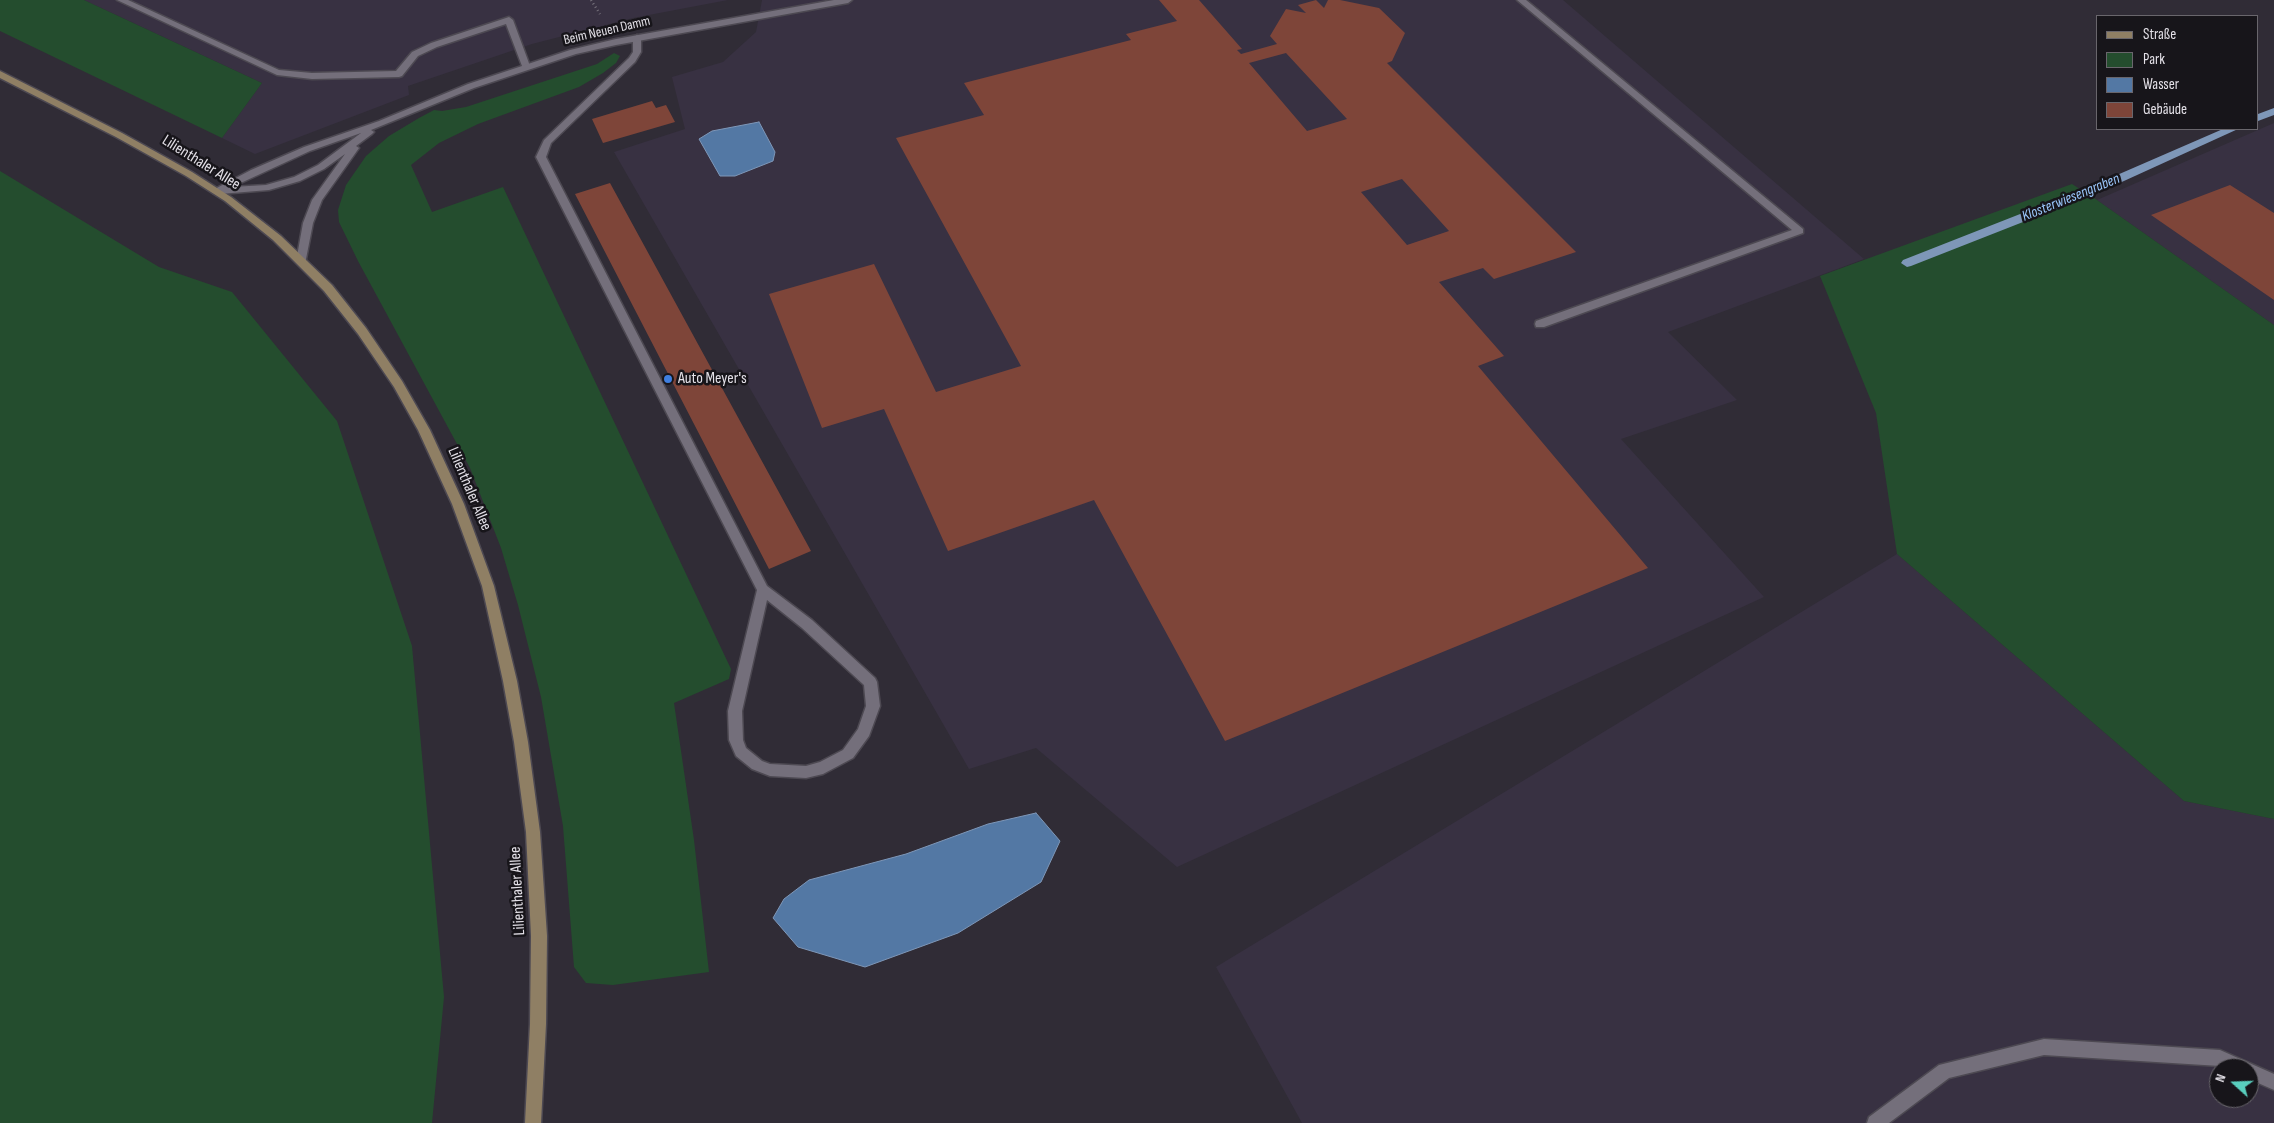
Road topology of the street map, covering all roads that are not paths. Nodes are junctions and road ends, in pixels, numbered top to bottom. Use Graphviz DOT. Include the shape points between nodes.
graph roads {
  1 [pos="121,0"];
  2 [pos="848,0"];
  3 [pos="1521,0"];
  4 [pos="637,38"];
  5 [pos="526,66"];
  6 [pos="0,74"];
  7 [pos="382,123"];
  8 [pos="363,136"];
  9 [pos="216,191"];
  10 [pos="301,262"];
  11 [pos="1540,324"];
  12 [pos="763,590"];
  13 [pos="2220,1058"];
  14 [pos="2259,1075"];
  15 [pos="2274,1082"];
  16 [pos="533,1123"];
  17 [pos="1875,1123"];
  1 -- 5 [label="street" via="277,72 312,76 399,74 415,54 509,20"];
  2 -- 4 [label="street, Beim Neuen Damm"];
  3 -- 11 [label="street" via="1799,231"];
  4 -- 5 [label="street, Beim Neuen Damm"];
  4 -- 12 [label="street" via="637,52 632,60 547,142 540,157"];
  5 -- 7 [label="street, Beim Neuen Damm"];
  6 -- 9 [label="main road, Lilienthaler Allee" via="128,139"];
  7 -- 8 [label="street, Beim Neuen Damm"];
  7 -- 9 [label="street, Beim Neuen Damm" via="301,152"];
  8 -- 9 [label="street, Beim Neuen Damm" via="321,167 291,181 266,188"];
  8 -- 10 [label="street, Beim Neuen Damm" via="318,200 308,223"];
  9 -- 10 [label="main road, Lilienthaler Allee" via="270,232"];
  10 -- 16 [label="main road, Lilienthaler Allee" via="328,288 398,384 439,460 488,586 511,689 533,832 539,936"];
  12 -- 12 [label="street" via="807,624 870,682 873,706 864,732 848,754 823,768 806,772 770,770 740,752 736,740 735,711"];
  13 -- 17 [label="street" via="2044,1047 1945,1071"];
  14 -- 15 [label="street"];
}
